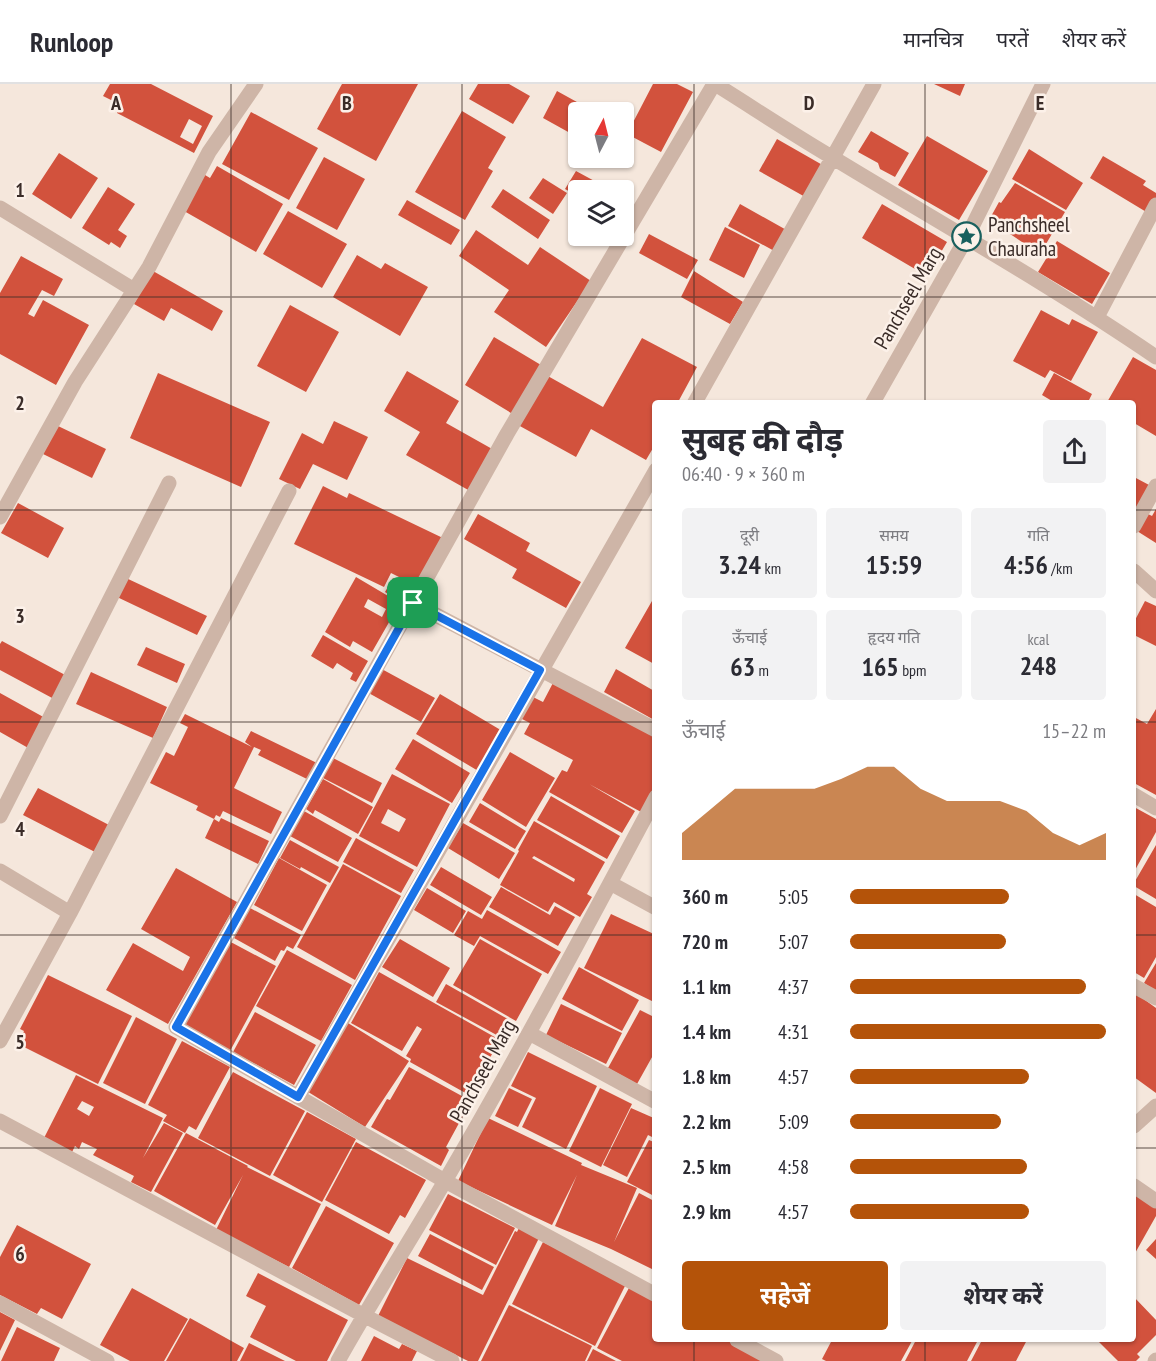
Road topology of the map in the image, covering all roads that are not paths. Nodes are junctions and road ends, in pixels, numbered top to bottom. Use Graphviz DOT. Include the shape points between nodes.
graph roads {
  1 [pos="256,84"];
  2 [pos="715,84"];
  3 [pos="874,84"];
  4 [pos="1043,84"];
  5 [pos="833,158"];
  6 [pos="1156,205"];
  7 [pos="0,208"];
  8 [pos="967,237"];
  9 [pos="134,290"];
  10 [pos="1097,317"];
  11 [pos="1156,357"];
  12 [pos="696,400"];
  13 [pos="874,400"];
  14 [pos="652,477"];
  15 [pos="170,483"];
  16 [pos="1156,486"];
  17 [pos="289,491"];
  18 [pos="0,517"];
  19 [pos="1136,522"];
  20 [pos="1136,573"];
  21 [pos="1156,591"];
  22 [pos="413,603"];
  23 [pos="540,670"];
  24 [pos="652,728"];
  25 [pos="1136,796"];
  26 [pos="652,804"];
  27 [pos="1156,808"];
  28 [pos="0,816"];
  29 [pos="0,871"];
  30 [pos="610,883"];
  31 [pos="652,906"];
  32 [pos="70,913"];
  33 [pos="1136,987"];
  34 [pos="1156,998"];
  35 [pos="529,1033"];
  36 [pos="0,1041"];
  37 [pos="298,1097"];
  38 [pos="652,1100"];
  39 [pos="1156,1106"];
  40 [pos="0,1121"];
  41 [pos="1136,1124"];
  42 [pos="445,1181"];
  43 [pos="1136,1187"];
  44 [pos="1156,1201"];
  45 [pos="652,1293"];
  46 [pos="0,1303"];
  47 [pos="363,1315"];
  48 [pos="741,1342"];
  49 [pos="106,1361"];
  50 [pos="338,1361"];
  51 [pos="452,1361"];
  52 [pos="776,1361"];
  1 -- 9 [label="street" via="209,152"];
  2 -- 5 [label="street"];
  2 -- 22 [label="street" via="507,434"];
  3 -- 5 [label="street"];
  4 -- 8 [label="street, Panchseel Marg"];
  5 -- 8 [label="street"];
  5 -- 12 [label="street"];
  6 -- 10 [label="street"];
  7 -- 9 [label="street"];
  8 -- 10 [label="street"];
  8 -- 13 [label="street, Panchseel Marg"];
  9 -- 18 [label="street" via="75,382"];
  10 -- 11 [label="street"];
  14 -- 23 [label="street"];
  15 -- 28 [label="street"];
  16 -- 19 [label="street"];
  17 -- 32 [label="street"];
  20 -- 21 [label="street"];
  22 -- 23 [label="street"];
  22 -- 37 [label="street" via="176,1027"];
  23 -- 24 [label="street"];
  23 -- 37 [label="street"];
  25 -- 27 [label="street"];
  26 -- 30 [label="street, Panchseel Marg"];
  29 -- 32 [label="street"];
  30 -- 31 [label="street"];
  30 -- 35 [label="street, Panchseel Marg"];
  32 -- 36 [label="street"];
  33 -- 34 [label="street"];
  35 -- 38 [label="street"];
  35 -- 42 [label="street, Panchseel Marg"];
  37 -- 42 [label="street"];
  39 -- 41 [label="street"];
  40 -- 47 [label="street"];
  42 -- 45 [label="street"];
  42 -- 47 [label="street, Panchseel Marg"];
  43 -- 44 [label="street"];
  46 -- 49 [label="street"];
  47 -- 50 [label="street, Panchseel Marg"];
  47 -- 51 [label="street"];
  48 -- 52 [label="street"];
}
